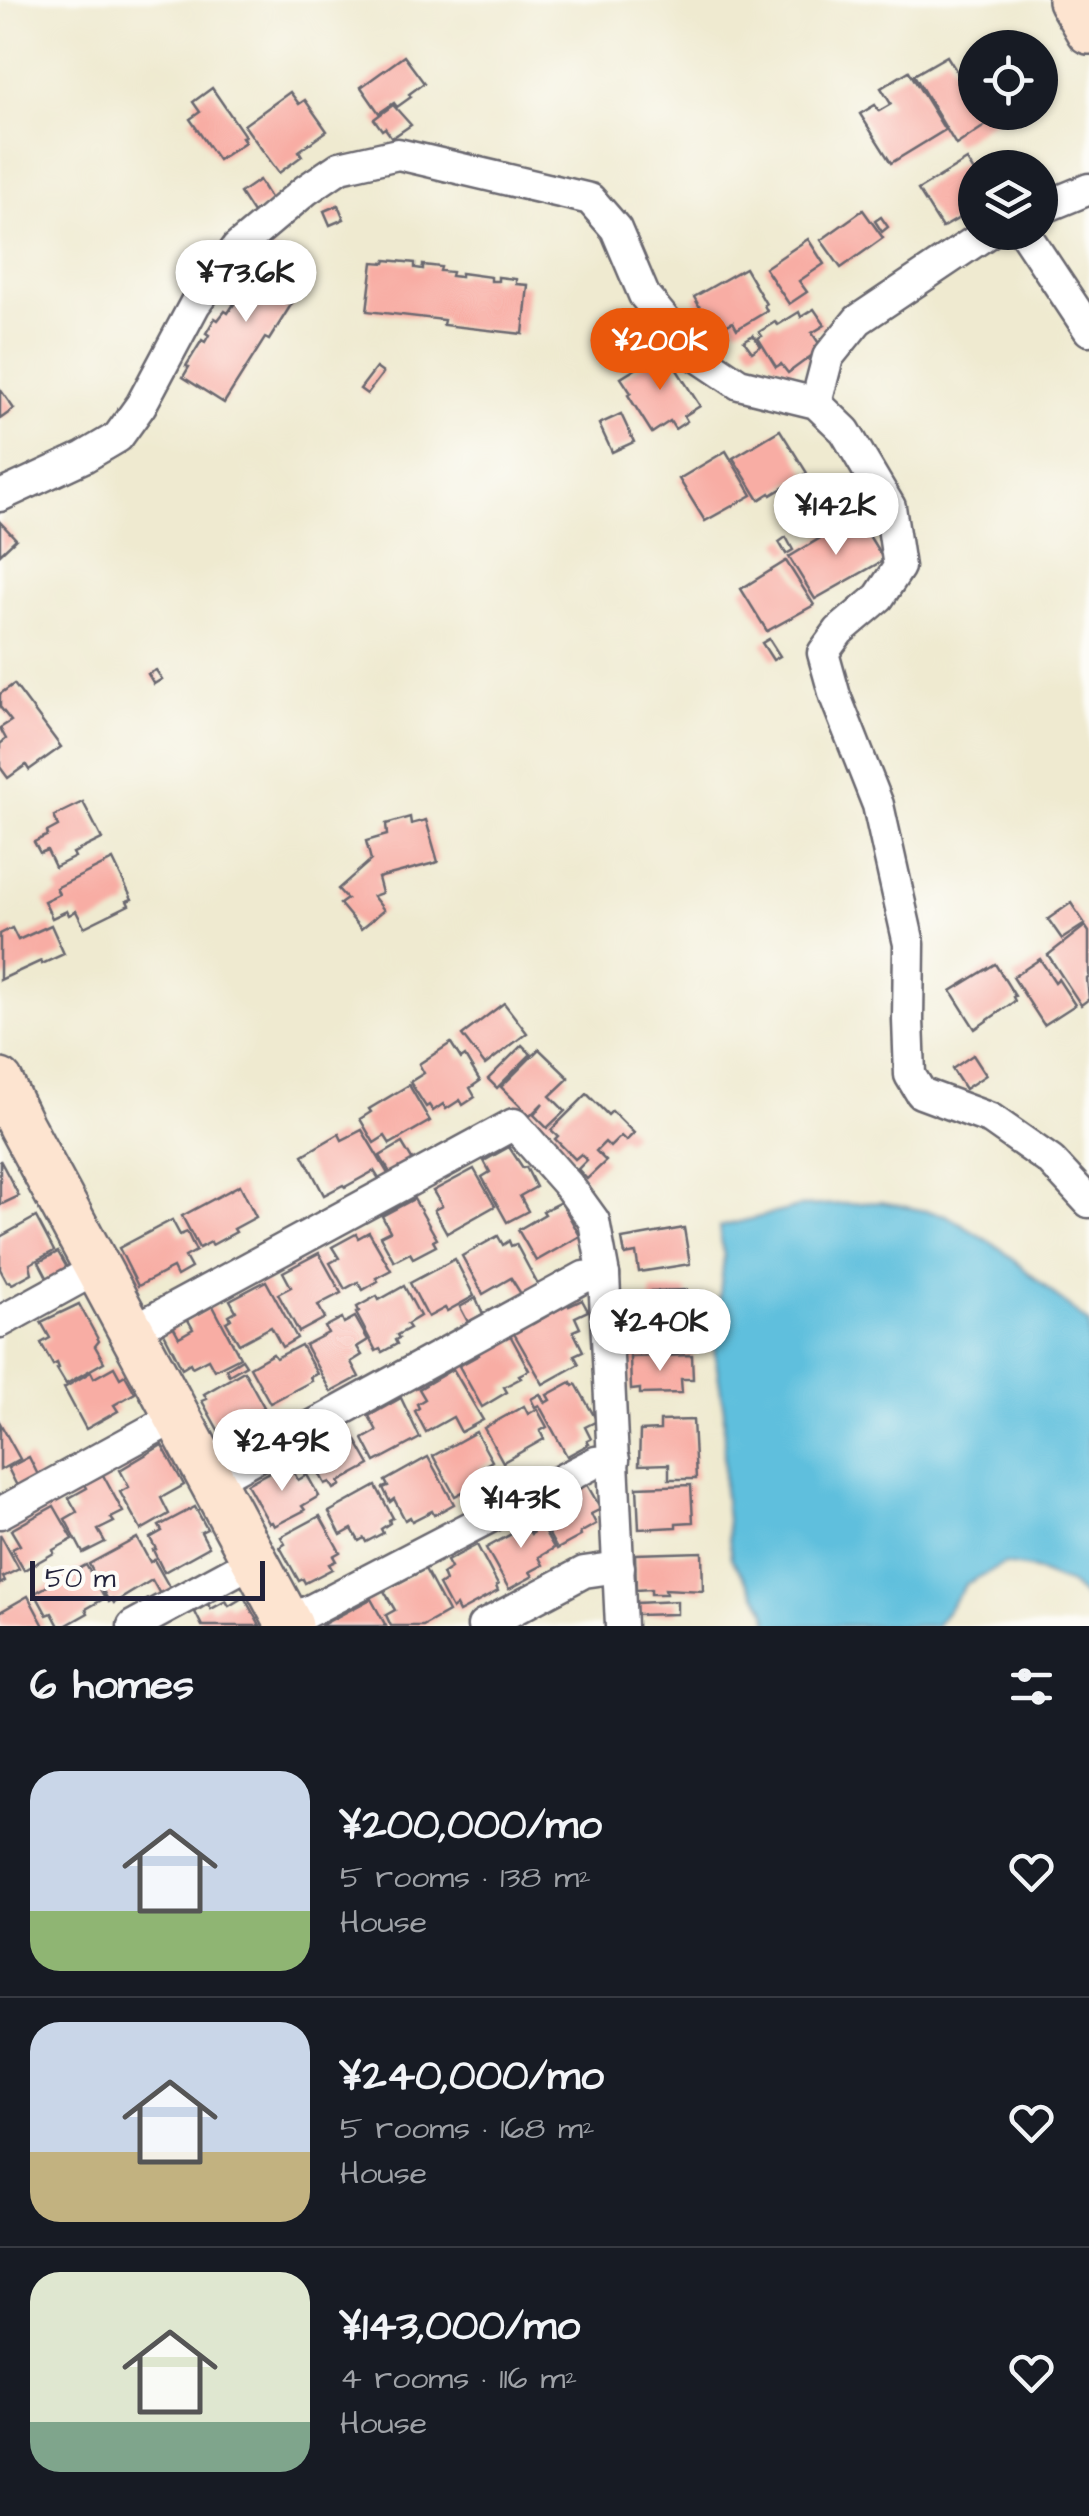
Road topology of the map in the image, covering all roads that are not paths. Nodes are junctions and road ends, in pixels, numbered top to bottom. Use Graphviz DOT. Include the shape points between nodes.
graph roads {
  1 [pos="1071,0"];
  2 [pos="1089,30"];
  3 [pos="1089,189"];
  4 [pos="1058,202"];
  5 [pos="962,250"];
  6 [pos="1036,250"];
  7 [pos="1089,330"];
  8 [pos="816,403"];
  9 [pos="0,496"];
  10 [pos="0,1082"];
  11 [pos="11,1132"];
  12 [pos="1089,1202"];
  13 [pos="98,1268"];
  14 [pos="604,1274"];
  15 [pos="0,1322"];
  16 [pos="132,1330"];
  17 [pos="178,1416"];
  18 [pos="614,1460"];
  19 [pos="212,1481"];
  20 [pos="0,1512"];
  21 [pos="254,1560"];
  22 [pos="619,1567"];
  23 [pos="289,1624"];
  24 [pos="133,1626"];
  25 [pos="483,1626"];
  26 [pos="621,1626"];
  1 -- 2 [label="street"];
  3 -- 4 [label="street"];
  5 -- 8 [label="street" via="858,320 828,357"];
  6 -- 7 [label="street"];
  8 -- 9 [label="street" via="739,384 690,351 644,295 616,229 590,200 398,154 340,167 237,248 194,304 118,437"];
  8 -- 12 [label="street" via="845,431 890,508 899,567 823,654 878,805 909,944 910,1075 921,1094 991,1119 1050,1161"];
  10 -- 11 [label="street"];
  11 -- 13 [label="street"];
  13 -- 15 [label="street"];
  13 -- 16 [label="street"];
  14 -- 16 [label="street" via="594,1221 514,1124"];
  14 -- 18 [label="street"];
  14 -- 19 [label="street" via="584,1277"];
  16 -- 17 [label="street"];
  17 -- 19 [label="street"];
  17 -- 20 [label="street"];
  18 -- 22 [label="street"];
  18 -- 23 [label="street" via="596,1462"];
  19 -- 21 [label="street"];
  21 -- 23 [label="street"];
  21 -- 24 [label="street"];
  22 -- 25 [label="street" via="584,1572"];
  22 -- 26 [label="street"];
}
